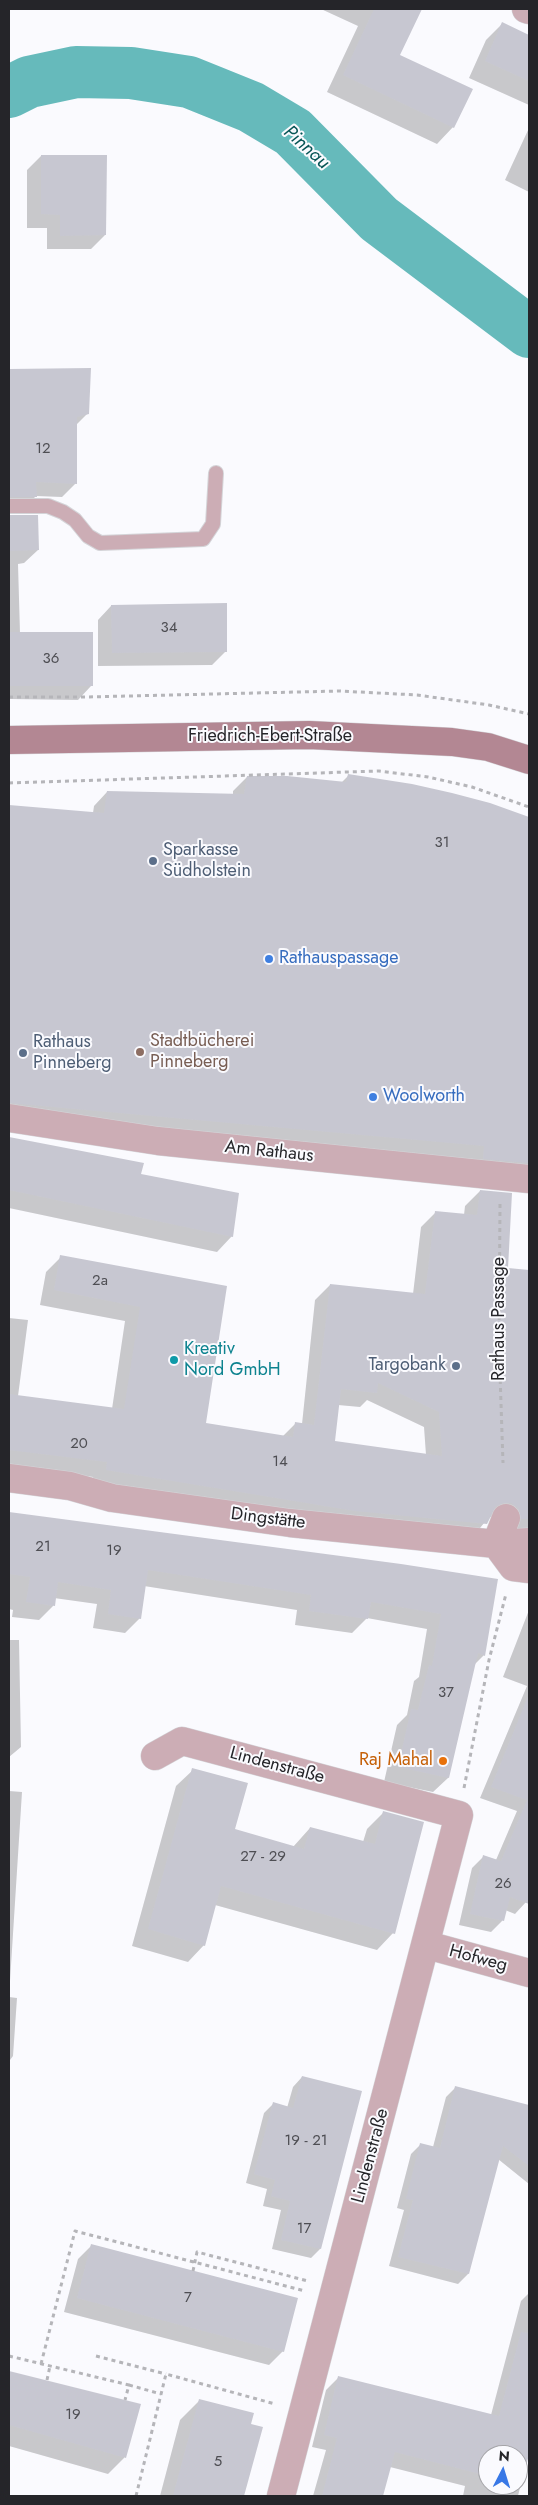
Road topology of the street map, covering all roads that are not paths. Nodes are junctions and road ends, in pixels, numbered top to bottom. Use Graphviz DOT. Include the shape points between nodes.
graph roads {
  1 [pos="216,473"];
  2 [pos="9,506"];
  3 [pos="9,740"];
  4 [pos="529,760"];
  5 [pos="9,1118"];
  6 [pos="529,1179"];
  7 [pos="9,1478"];
  8 [pos="506,1518"];
  9 [pos="529,1542"];
  10 [pos="496,1544"];
  11 [pos="521,1568"];
  12 [pos="155,1756"];
  13 [pos="426,1945"];
  14 [pos="529,1973"];
  15 [pos="281,2496"];
  1 -- 2 [label="lane" via="213,524 203,539 100,543 63,512 48,506"];
  3 -- 4 [label="main road, Friedrich-Ebert-Straße" via="309,734 452,742 488,747"];
  5 -- 6 [label="street, Am Rathaus" via="158,1141"];
  7 -- 10 [label="street, Dingstätte" via="70,1486 112,1498 270,1520"];
  8 -- 10 [label="street"];
  9 -- 10 [label="street, Dingstätte"];
  10 -- 11 [label="street"];
  12 -- 13 [label="street, Lindenstraße" via="182,1741 459,1815"];
  13 -- 14 [label="street, Hofweg"];
  13 -- 15 [label="street, Lindenstraße"];
}
